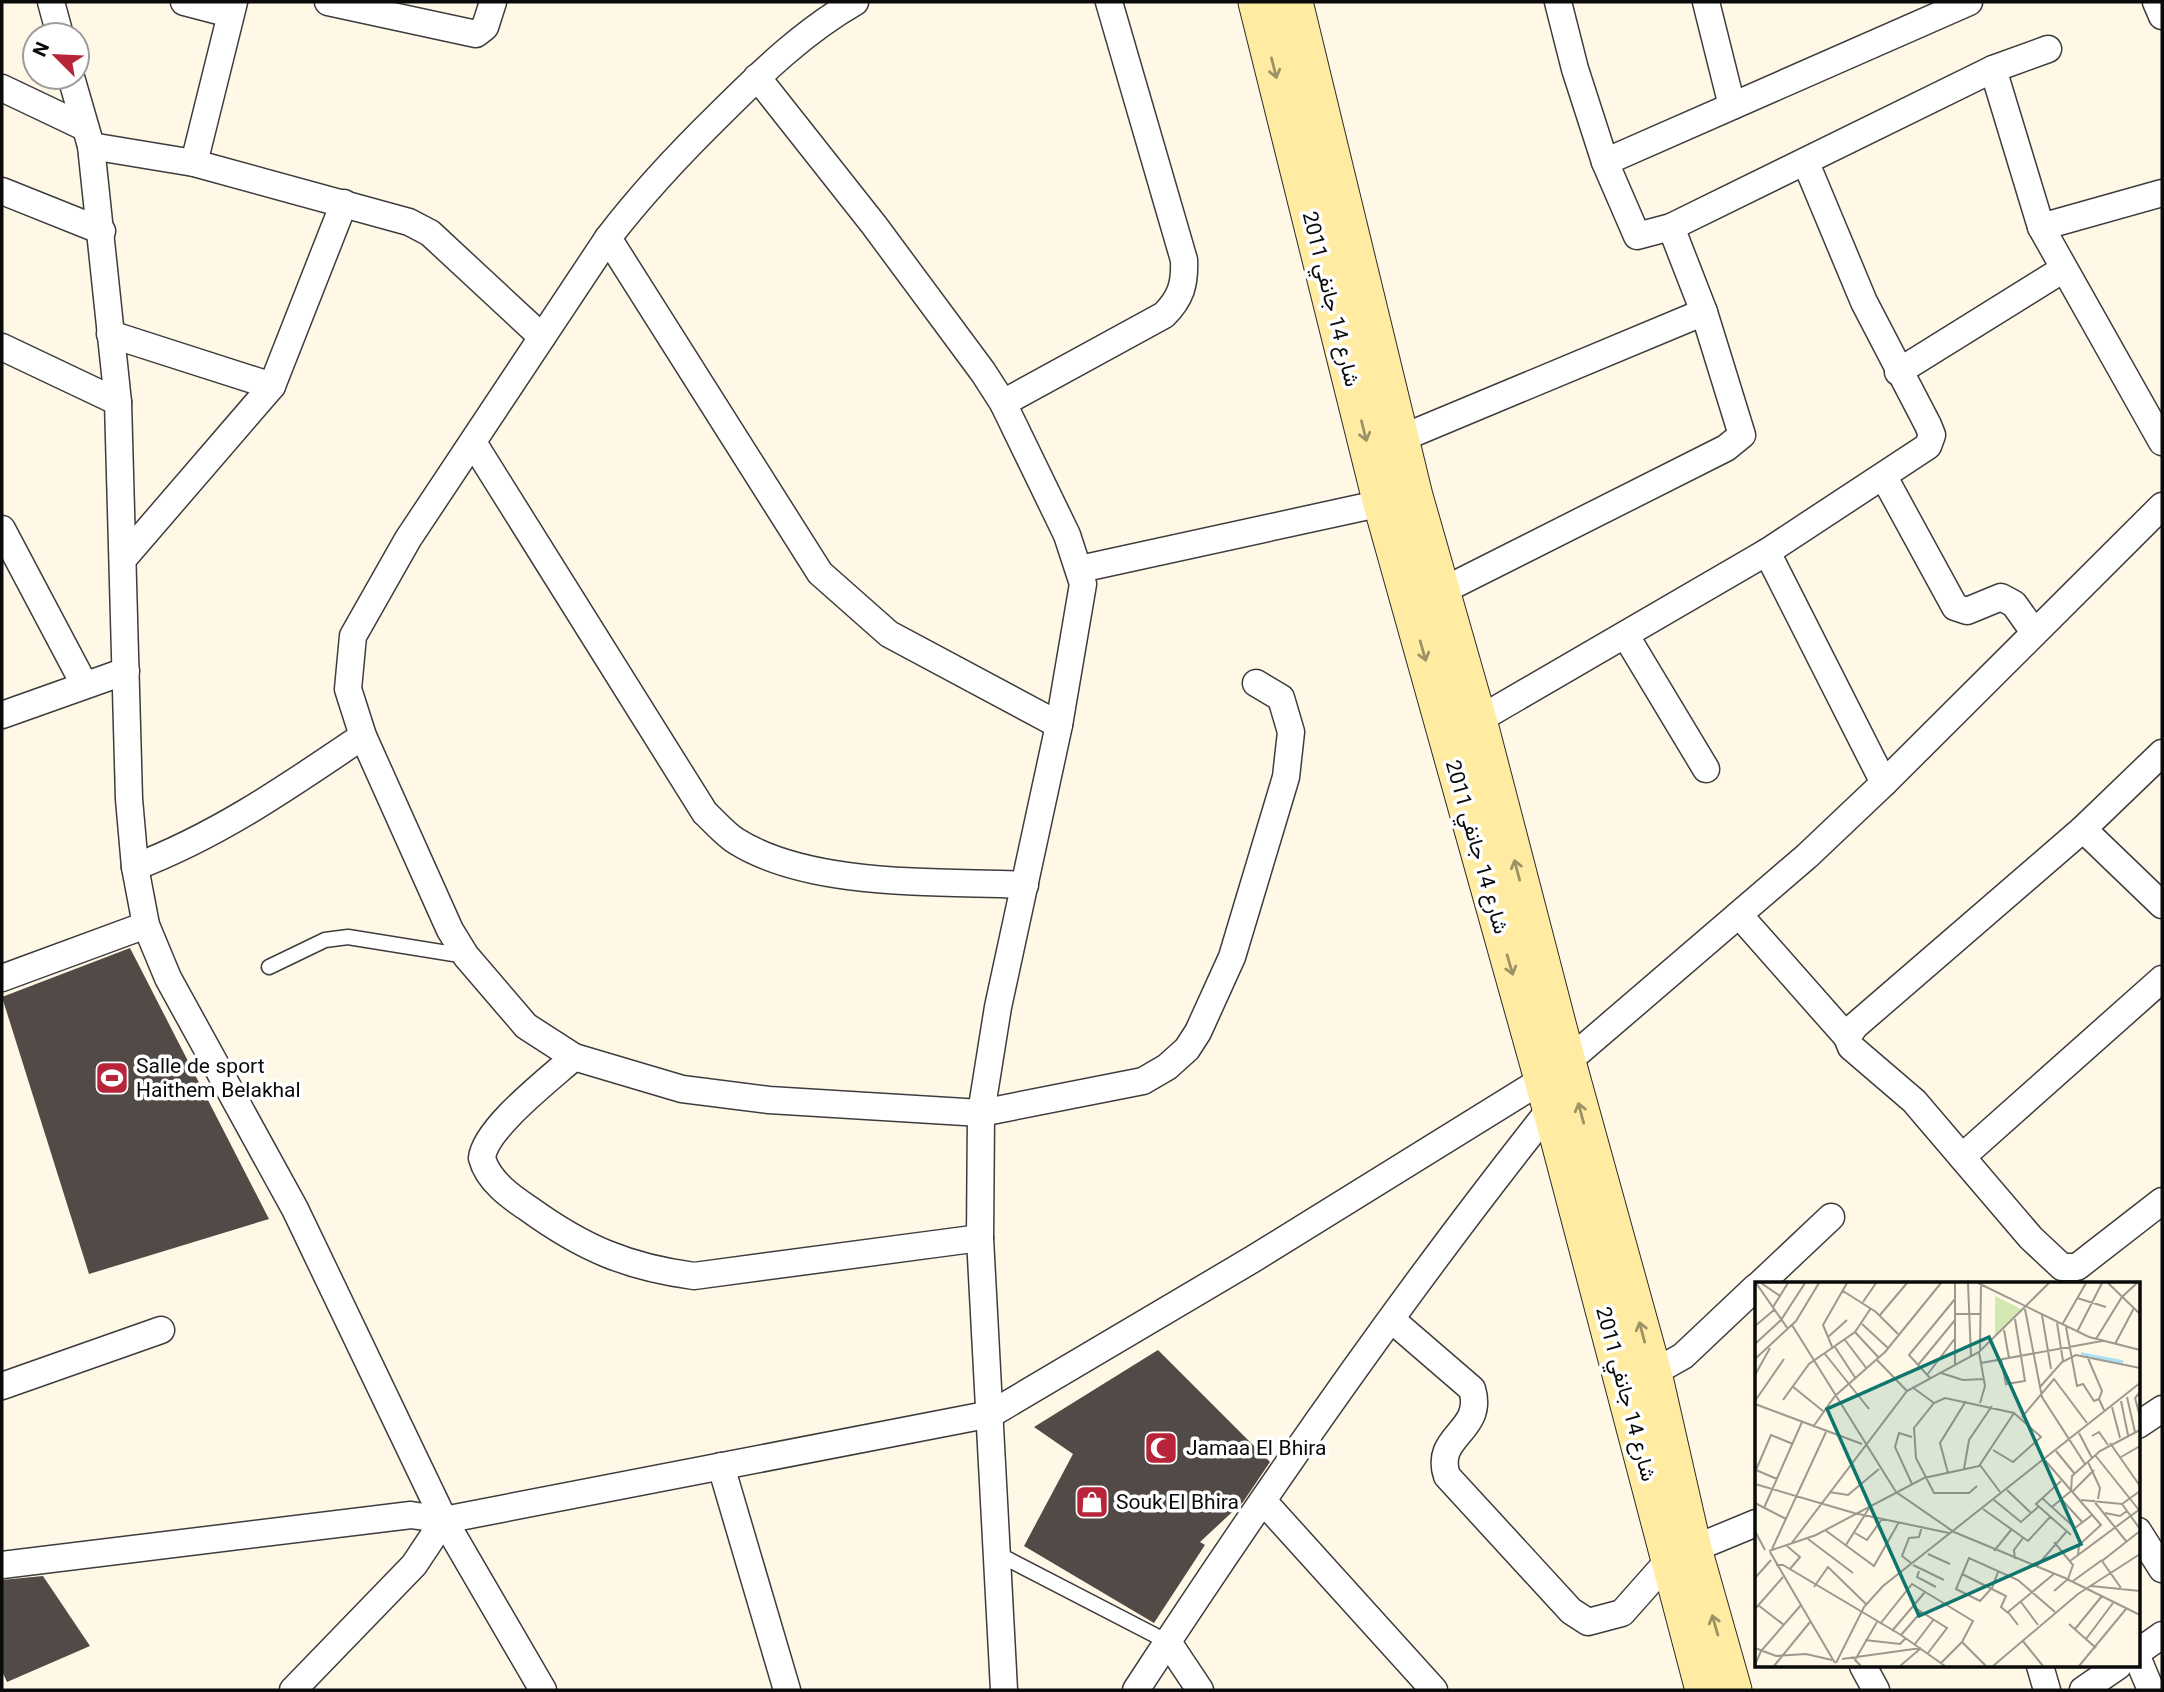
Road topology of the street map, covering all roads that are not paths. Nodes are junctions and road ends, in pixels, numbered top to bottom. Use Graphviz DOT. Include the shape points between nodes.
graph roads {
  1 [pos="51,2"];
  2 [pos="184,2"];
  3 [pos="328,2"];
  4 [pos="493,2"];
  5 [pos="855,2"];
  6 [pos="1110,2"];
  7 [pos="1257,2"];
  8 [pos="1294,2"];
  9 [pos="1558,2"];
  10 [pos="1706,2"];
  11 [pos="1969,2"];
  12 [pos="2156,2"];
  13 [pos="232,8"];
  14 [pos="815,12"];
  15 [pos="2162,16"];
  16 [pos="56,21"];
  17 [pos="2048,48"];
  18 [pos="1993,69"];
  19 [pos="757,77"];
  20 [pos="2,88"];
  21 [pos="75,91"];
  22 [pos="1732,106"];
  23 [pos="88,136"];
  24 [pos="1605,162"];
  25 [pos="194,163"];
  26 [pos="1806,163"];
  27 [pos="2,191"];
  28 [pos="2162,193"];
  29 [pos="344,203"];
  30 [pos="2040,227"];
  31 [pos="1671,228"];
  32 [pos="102,231"];
  33 [pos="608,238"];
  34 [pos="2062,270"];
  35 [pos="1704,312"];
  36 [pos="110,334"];
  37 [pos="542,337"];
  38 [pos="2,347"];
  39 [pos="1898,372"];
  40 [pos="272,386"];
  41 [pos="118,402"];
  42 [pos="1003,403"];
  43 [pos="1402,438"];
  44 [pos="2162,442"];
  45 [pos="474,444"];
  46 [pos="1884,477"];
  47 [pos="1398,500"];
  48 [pos="2162,506"];
  49 [pos="2,529"];
  50 [pos="1767,552"];
  51 [pos="123,559"];
  52 [pos="1080,569"];
  53 [pos="1442,592"];
  54 [pos="2034,632"];
  55 [pos="1626,636"];
  56 [pos="126,671"];
  57 [pos="1256,683"];
  58 [pos="84,684"];
  59 [pos="2,715"];
  60 [pos="1478,720"];
  61 [pos="1059,725"];
  62 [pos="363,736"];
  63 [pos="2162,753"];
  64 [pos="1706,769"];
  65 [pos="1884,783"];
  66 [pos="2083,829"];
  67 [pos="135,867"];
  68 [pos="1025,886"];
  69 [pos="2162,905"];
  70 [pos="1740,916"];
  71 [pos="146,925"];
  72 [pos="466,956"];
  73 [pos="269,967"];
  74 [pos="2,978"];
  75 [pos="2162,979"];
  76 [pos="1847,1037"];
  77 [pos="574,1057"];
  78 [pos="1553,1084"];
  79 [pos="981,1113"];
  80 [pos="1962,1157"];
  81 [pos="2162,1201"];
  82 [pos="1831,1217"];
  83 [pos="980,1238"];
  84 [pos="1762,1282"];
  85 [pos="1755,1289"];
  86 [pos="1392,1320"];
  87 [pos="161,1330"];
  88 [pos="1653,1373"];
  89 [pos="2,1386"];
  90 [pos="2162,1409"];
  91 [pos="991,1414"];
  92 [pos="2140,1424"];
  93 [pos="721,1466"];
  94 [pos="1264,1502"];
  95 [pos="444,1520"];
  96 [pos="1755,1523"];
  97 [pos="2140,1534"];
  98 [pos="998,1554"];
  99 [pos="1681,1555"];
  100 [pos="2,1565"];
  101 [pos="2162,1569"];
  102 [pos="2162,1635"];
  103 [pos="1168,1642"];
  104 [pos="2140,1651"];
  105 [pos="2140,1664"];
  106 [pos="1864,1668"];
  107 [pos="2041,1668"];
  108 [pos="2115,1668"];
  109 [pos="1007,1688"];
  110 [pos="293,1690"];
  111 [pos="543,1690"];
  112 [pos="787,1690"];
  113 [pos="1136,1690"];
  114 [pos="1200,1690"];
  115 [pos="1434,1690"];
  116 [pos="1704,1690"];
  117 [pos="1733,1690"];
  118 [pos="1876,1690"];
  119 [pos="2047,1690"];
  120 [pos="2083,1690"];
  121 [pos="2151,1690"];
  1 -- 16 [label="street"];
  2 -- 13 [label="street"];
  3 -- 4 [label="street" via="476,34 485,27"];
  5 -- 14 [label="street"];
  6 -- 42 [label="street" via="1184,260 1185,279 1178,301 1164,315"];
  7 -- 47 [label="main road, شارع 14 جانفي 2011, one-way"];
  8 -- 43 [label="main road, شارع 14 جانفي 2011"];
  9 -- 24 [label="street"];
  10 -- 22 [label="street"];
  11 -- 22 [label="street"];
  12 -- 15 [label="street"];
  13 -- 25 [label="street"];
  14 -- 19 [label="street"];
  17 -- 18 [label="street"];
  18 -- 26 [label="street"];
  18 -- 30 [label="street"];
  19 -- 33 [label="street" via="680,152"];
  19 -- 42 [label="street" via="874,225"];
  20 -- 23 [label="street"];
  21 -- 23 [label="street"];
  22 -- 24 [label="street"];
  23 -- 25 [label="street"];
  23 -- 32 [label="street"];
  24 -- 31 [label="street" via="1637,236"];
  25 -- 29 [label="street"];
  26 -- 31 [label="street"];
  26 -- 39 [label="street"];
  27 -- 32 [label="street"];
  28 -- 30 [label="street"];
  29 -- 37 [label="street" via="430,233"];
  29 -- 40 [label="street"];
  30 -- 34 [label="street"];
  31 -- 35 [label="street"];
  32 -- 36 [label="street"];
  33 -- 37 [label="street"];
  33 -- 61 [label="street" via="820,573 888,634"];
  34 -- 39 [label="street"];
  34 -- 44 [label="street"];
  35 -- 43 [label="street"];
  35 -- 53 [label="street" via="1742,435 1726,448"];
  36 -- 40 [label="street"];
  36 -- 41 [label="street"];
  37 -- 45 [label="street"];
  38 -- 41 [label="street"];
  39 -- 46 [label="street" via="1932,435 1928,446"];
  40 -- 51 [label="street"];
  41 -- 51 [label="street"];
  42 -- 52 [label="street"];
  43 -- 47 [label="main road, شارع 14 جانفي 2011"];
  45 -- 62 [label="street" via="408,539 353,636 348,689"];
  45 -- 68 [label="street" via="705,813 736,841 814,871"];
  46 -- 50 [label="street"];
  46 -- 54 [label="street" via="1955,607 1967,611 2001,597 2014,604"];
  47 -- 52 [label="street"];
  47 -- 53 [label="main road, شارع 14 جانفي 2011"];
  47 -- 78 [label="main road, شارع 14 جانفي 2011, one-way"];
  48 -- 54 [label="street"];
  49 -- 58 [label="street"];
  50 -- 55 [label="street"];
  50 -- 65 [label="street"];
  51 -- 56 [label="street"];
  52 -- 61 [label="street" via="1080,602"];
  53 -- 60 [label="main road, شارع 14 جانفي 2011"];
  54 -- 65 [label="street"];
  55 -- 60 [label="street"];
  55 -- 64 [label="street"];
  56 -- 58 [label="street"];
  56 -- 67 [label="street"];
  57 -- 79 [label="street" via="1281,698 1291,732 1289,764 1232,957 1198,1032 1167,1067 1143,1081"];
  58 -- 59 [label="street"];
  78 -- 60 [label="main road, شارع 14 جانفي 2011, one-way"];
  61 -- 68 [label="street"];
  62 -- 67 [label="street" via="188,846"];
  62 -- 72 [label="street"];
  63 -- 66 [label="street"];
  65 -- 70 [label="street"];
  66 -- 69 [label="street"];
  66 -- 76 [label="street"];
  67 -- 71 [label="street"];
  68 -- 79 [label="street"];
  70 -- 76 [label="street"];
  70 -- 78 [label="street"];
  71 -- 74 [label="street"];
  71 -- 95 [label="street" via="168,978 295,1209"];
  72 -- 73 [label="lane" via="348,937 325,940"];
  72 -- 77 [label="street" via="526,1026"];
  75 -- 80 [label="street"];
  76 -- 80 [label="street" via="1851,1048 1914,1101"];
  77 -- 79 [label="street" via="682,1089 769,1100"];
  77 -- 83 [label="street" via="511,1115 487,1143 482,1158 505,1193 591,1249 655,1270 694,1276"];
  78 -- 86 [label="street"];
  88 -- 78 [label="main road, شارع 14 جانفي 2011, one-way"];
  78 -- 91 [label="street"];
  78 -- 99 [label="main road, شارع 14 جانفي 2011"];
  79 -- 83 [label="street"];
  80 -- 81 [label="street" via="2031,1238 2069,1269"];
  82 -- 84 [label="street"];
  83 -- 91 [label="street"];
  85 -- 88 [label="street" via="1683,1356"];
  86 -- 94 [label="street"];
  86 -- 99 [label="street" via="1472,1389 1473,1415 1442,1461 1447,1476 1571,1611 1588,1622 1622,1613"];
  87 -- 89 [label="street"];
  88 -- 99 [label="main road, شارع 14 جانفي 2011"];
  90 -- 92 [label="street"];
  91 -- 93 [label="street"];
  91 -- 98 [label="street"];
  93 -- 95 [label="street"];
  93 -- 112 [label="street"];
  94 -- 103 [label="street"];
  94 -- 115 [label="street"];
  95 -- 100 [label="street" via="411,1515"];
  95 -- 110 [label="street" via="414,1565"];
  95 -- 111 [label="street"];
  96 -- 99 [label="street"];
  97 -- 101 [label="street"];
  98 -- 103 [label="lane"];
  98 -- 109 [label="street"];
  99 -- 116 [label="main road, شارع 14 جانفي 2011"];
  117 -- 99 [label="main road, شارع 14 جانفي 2011, one-way"];
  102 -- 104 [label="street"];
  103 -- 113 [label="street"];
  103 -- 114 [label="street"];
  105 -- 121 [label="street"];
  106 -- 118 [label="street"];
  107 -- 119 [label="street"];
  108 -- 120 [label="street"];
}
